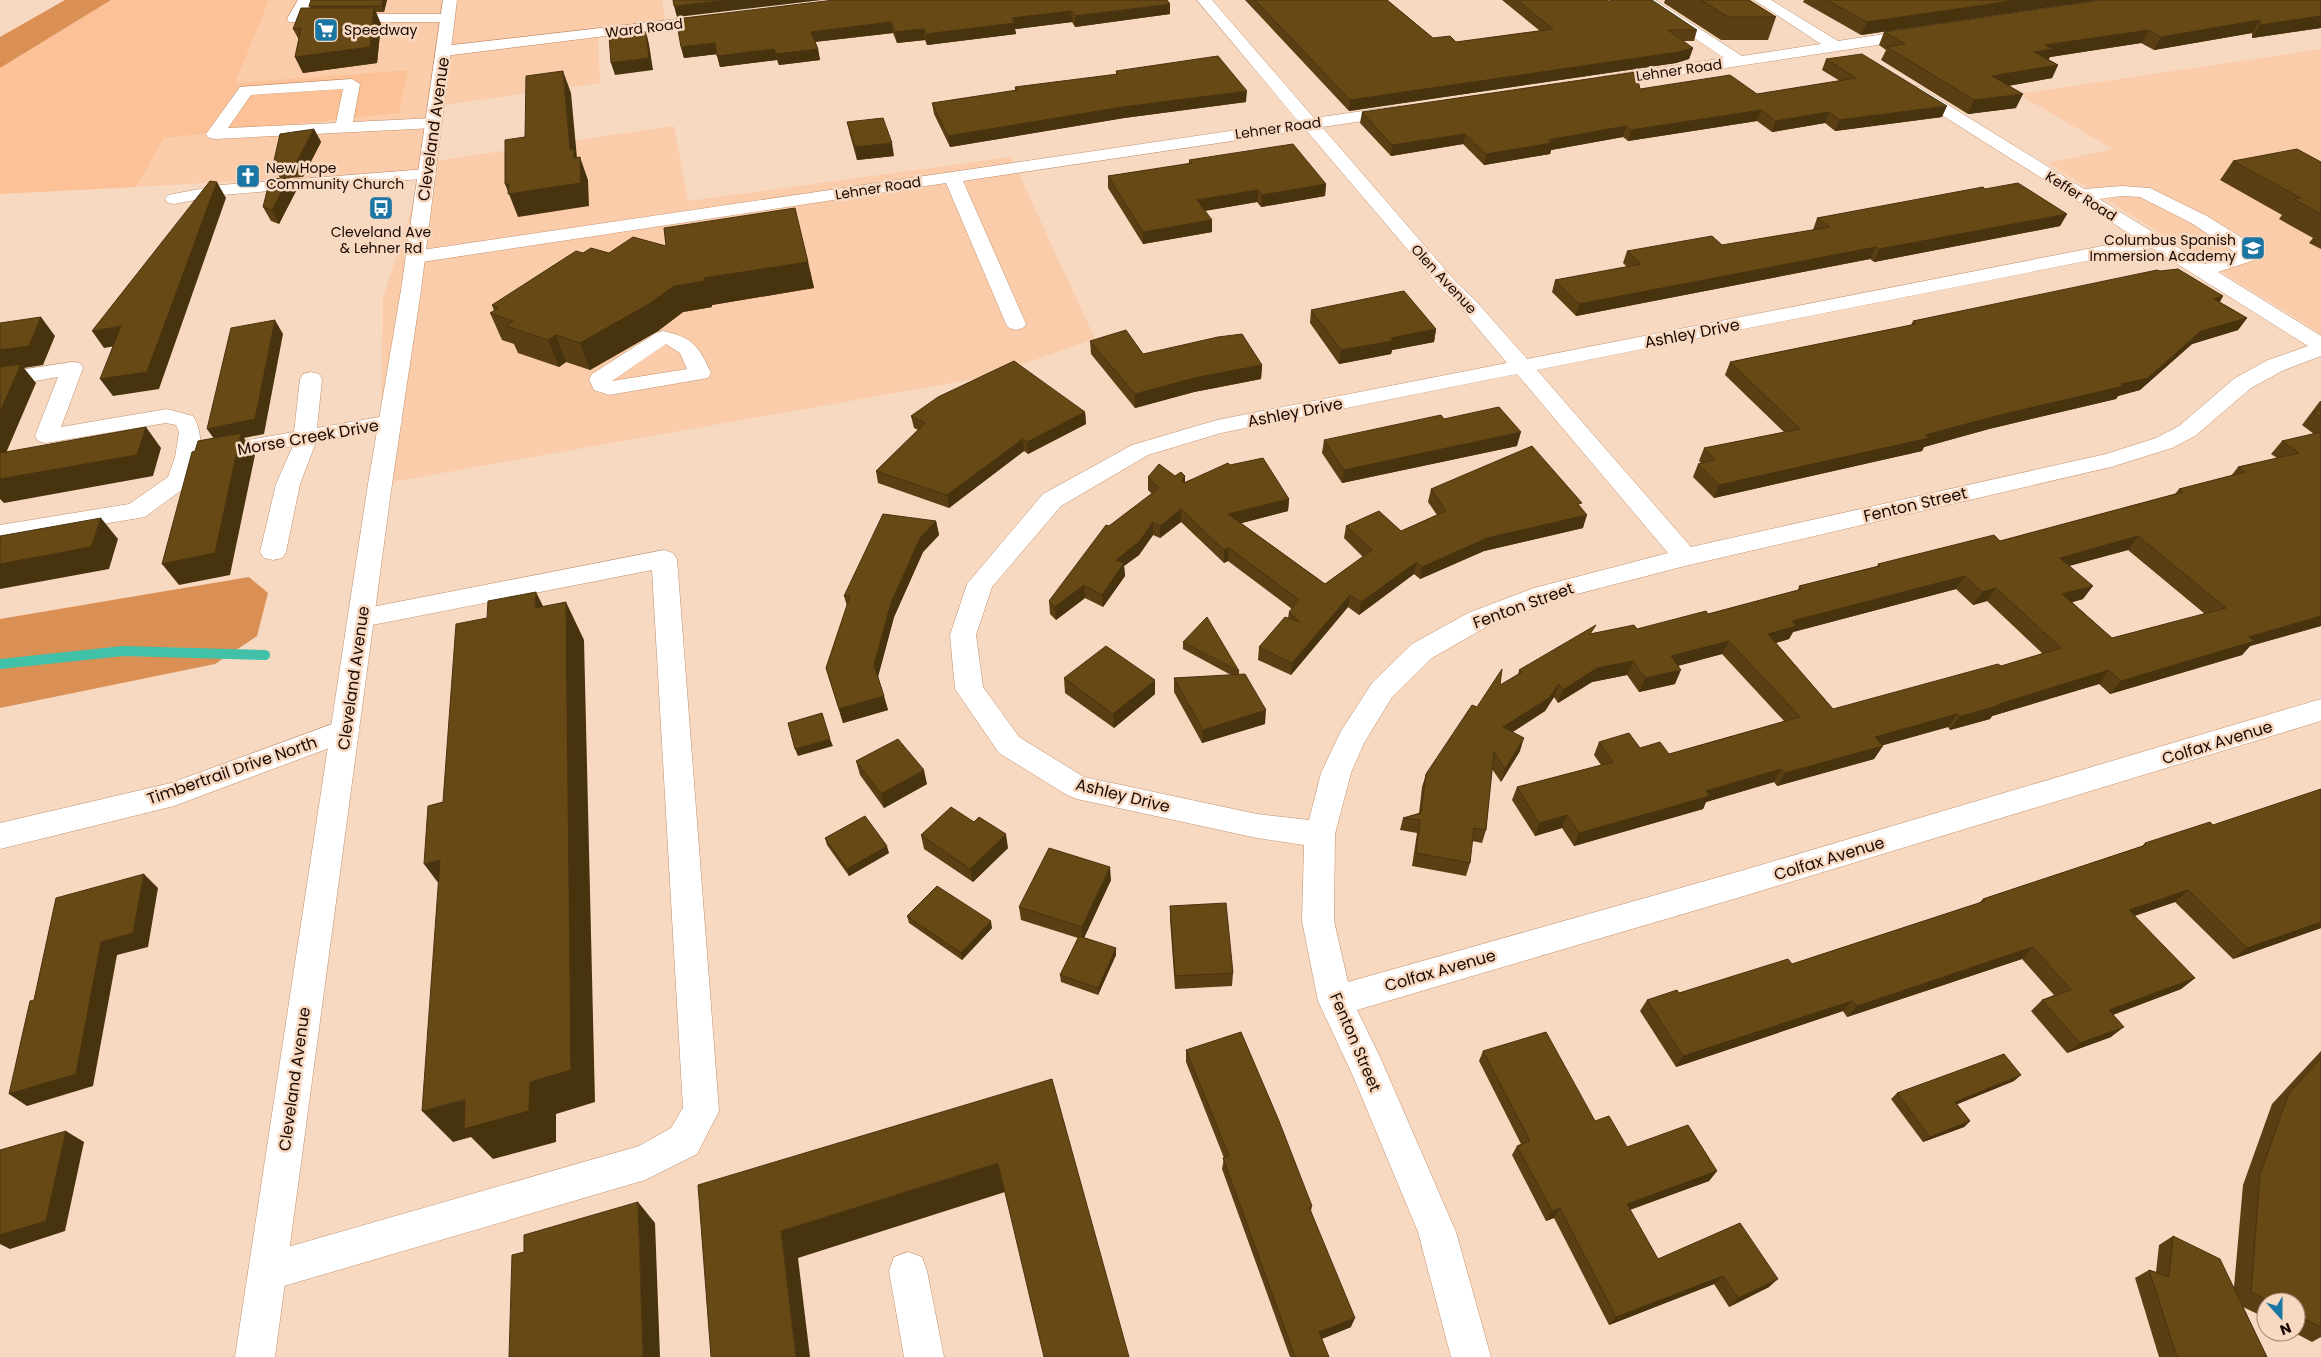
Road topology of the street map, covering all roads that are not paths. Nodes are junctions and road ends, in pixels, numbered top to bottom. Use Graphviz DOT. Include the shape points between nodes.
graph roads {
  1 [pos="304,0"];
  2 [pos="396,0"];
  3 [pos="450,0"];
  4 [pos="1204,0"];
  5 [pos="1645,0"];
  6 [pos="1762,0"];
  7 [pos="392,18"];
  8 [pos="447,18"];
  9 [pos="729,18"];
  10 [pos="1929,32"];
  11 [pos="1839,46"];
  12 [pos="444,52"];
  13 [pos="1867,60"];
  14 [pos="1739,61"];
  15 [pos="1900,81"];
  16 [pos="1583,84"];
  17 [pos="1416,108"];
  18 [pos="434,122"];
  19 [pos="1308,124"];
  20 [pos="343,128"];
  21 [pos="427,174"];
  22 [pos="952,176"];
  23 [pos="2080,195"];
  24 [pos="174,199"];
  25 [pos="2153,242"];
  26 [pos="415,257"];
  27 [pos="2200,271"];
  28 [pos="1016,324"];
  29 [pos="2321,345"];
  30 [pos="2321,349"];
  31 [pos="1522,367"];
  32 [pos="311,379"];
  33 [pos="0,380"];
  34 [pos="391,422"];
  35 [pos="305,437"];
  36 [pos="187,457"];
  37 [pos="0,533"];
  38 [pos="273,552"];
  39 [pos="1685,556"];
  40 [pos="362,618"];
  41 [pos="2321,710"];
  42 [pos="346,730"];
  43 [pos="1320,834"];
  44 [pos="0,836"];
  45 [pos="1336,1001"];
  46 [pos="908,1271"];
  47 [pos="267,1272"];
  48 [pos="256,1357"];
  49 [pos="924,1357"];
  50 [pos="1471,1357"];
  1 -- 7 [label="street" via="294,19 363,14"];
  2 -- 7 [label="street"];
  3 -- 8 [label="street, Cleveland Avenue"];
  4 -- 19 [label="street, Olen Avenue"];
  5 -- 14 [label="street"];
  6 -- 11 [label="street"];
  7 -- 8 [label="street"];
  8 -- 12 [label="street, Cleveland Avenue"];
  9 -- 12 [label="street, Ward Road"];
  10 -- 11 [label="street, Lehner Road"];
  11 -- 13 [label="street"];
  11 -- 14 [label="street, Lehner Road"];
  12 -- 18 [label="street, Cleveland Avenue"];
  14 -- 16 [label="street, Lehner Road"];
  15 -- 23 [label="street, Keffer Road"];
  17 -- 19 [label="street, Lehner Road"];
  18 -- 20 [label="street"];
  18 -- 21 [label="street, Cleveland Avenue"];
  19 -- 22 [label="street, Lehner Road"];
  19 -- 31 [label="street, Olen Avenue"];
  20 -- 20 [label="street" via="235,133 215,134 246,90 352,84"];
  21 -- 24 [label="street" via="221,190"];
  21 -- 26 [label="street, Cleveland Avenue"];
  22 -- 26 [label="street, Lehner Road"];
  22 -- 28 [label="street"];
  23 -- 25 [label="street, Keffer Road"];
  23 -- 27 [label="street" via="2144,192 2200,220 2243,247 2248,256"];
  25 -- 27 [label="street, Keffer Road"];
  25 -- 31 [label="street, Ashley Drive"];
  26 -- 34 [label="street, Cleveland Avenue"];
  27 -- 29 [label="street, Keffer Road"];
  30 -- 39 [label="street, Fenton Street" via="2276,365 2243,383 2187,431 2164,443 2111,460"];
  31 -- 39 [label="street, Olen Avenue"];
  31 -- 43 [label="street, Ashley Drive" via="1217,427 1140,450 1052,500 980,584 963,635 970,689 1009,745 1077,787 1257,826"];
  32 -- 35 [label="street"];
  33 -- 36 [label="street" via="72,368 46,436 167,416 185,421 190,432"];
  34 -- 35 [label="street, Morse Creek Drive"];
  34 -- 40 [label="street, Cleveland Avenue"];
  35 -- 36 [label="street, Morse Creek Drive"];
  35 -- 38 [label="street" via="304,448 288,484"];
  36 -- 37 [label="street" via="179,481 136,511"];
  39 -- 43 [label="street, Fenton Street" via="1544,594 1477,620 1422,651 1382,690 1351,739 1336,772"];
  40 -- 42 [label="street, Cleveland Avenue"];
  40 -- 47 [label="street" via="664,559 701,1111 684,1141 645,1162"];
  41 -- 45 [label="street, Colfax Avenue"];
  42 -- 44 [label="street, Timbertrail Drive North" via="174,794"];
  42 -- 47 [label="street, Cleveland Avenue"];
  43 -- 45 [label="street, Fenton Street" via="1318,921"];
  45 -- 50 [label="street, Fenton Street" via="1437,1232"];
  46 -- 49 [label="street"];
  47 -- 48 [label="street, Cleveland Avenue"];
}
